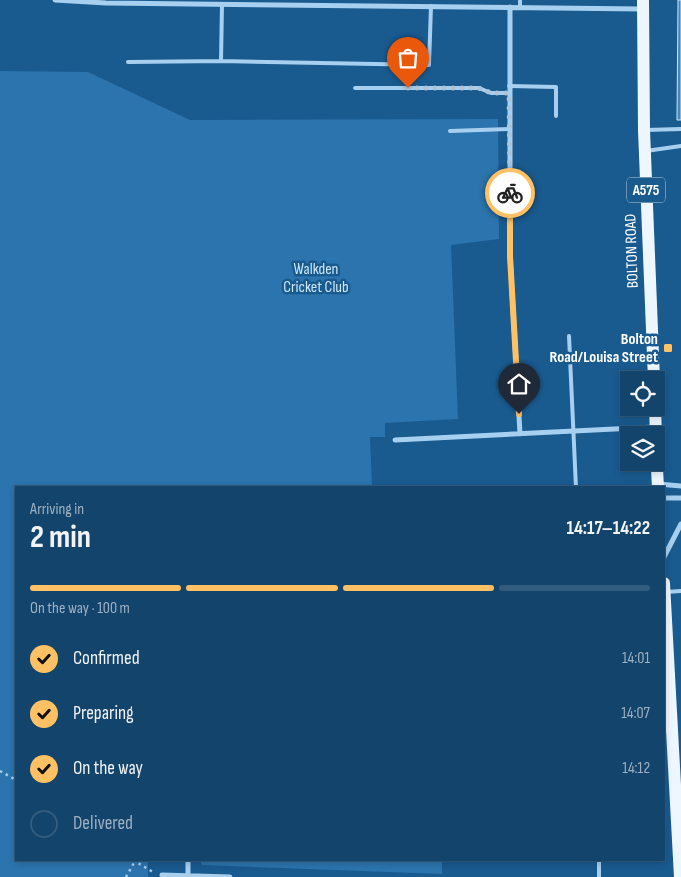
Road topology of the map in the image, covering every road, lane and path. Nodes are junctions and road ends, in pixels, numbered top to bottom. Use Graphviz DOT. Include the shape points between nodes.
graph roads {
  1 [pos="55,0"];
  2 [pos="520,0"];
  3 [pos="222,2"];
  4 [pos="434,4"];
  5 [pos="643,4"];
  6 [pos="510,8"];
  7 [pos="520,8"];
  8 [pos="221,61"];
  9 [pos="128,62"];
  10 [pos="509,86"];
  11 [pos="355,88"];
  12 [pos="509,93"];
  13 [pos="556,116"];
  14 [pos="509,129"];
  15 [pos="681,129"];
  16 [pos="644,130"];
  17 [pos="450,131"];
  18 [pos="681,146"];
  19 [pos="645,152"];
  20 [pos="569,336"];
  21 [pos="654,371"];
  22 [pos="573,431"];
  23 [pos="620,431"];
  24 [pos="520,434"];
  25 [pos="395,440"];
  26 [pos="657,471"];
  27 [pos="576,486"];
  28 [pos="658,486"];
  29 [pos="681,486"];
  30 [pos="665,498"];
  31 [pos="681,498"];
  32 [pos="681,524"];
  33 [pos="665,555"];
  34 [pos="681,591"];
  35 [pos="665,592"];
  36 [pos="665,628"];
  37 [pos="666,663"];
  38 [pos="0,771"];
  39 [pos="15,779"];
  40 [pos="134,861"];
  41 [pos="599,861"];
  42 [pos="188,862"];
  43 [pos="162,875"];
  44 [pos="680,875"];
  45 [pos="188,876"];
  46 [pos="126,877"];
  47 [pos="230,877"];
  48 [pos="599,877"];
  1 -- 3 [label="street"];
  2 -- 7 [label="lane"];
  3 -- 4 [label="street"];
  3 -- 8 [label="lane"];
  4 -- 6 [label="street"];
  4 -- 8 [label="lane" via="429,65"];
  5 -- 7 [label="street"];
  5 -- 16 [label="main road, BOLTON ROAD / A575"];
  6 -- 7 [label="street"];
  6 -- 10 [label="street"];
  8 -- 9 [label="lane"];
  10 -- 12 [label="street"];
  10 -- 13 [label="lane" via="556,87"];
  11 -- 12 [label="lane" via="479,88 491,93"];
  12 -- 14 [label="street"];
  14 -- 17 [label="lane"];
  14 -- 24 [label="street" via="510,256"];
  15 -- 16 [label="lane"];
  16 -- 19 [label="main road, BOLTON ROAD / A575"];
  18 -- 19 [label="lane"];
  19 -- 21 [label="main road, BOLTON ROAD / A575"];
  20 -- 22 [label="lane"];
  22 -- 23 [label="street"];
  22 -- 24 [label="street"];
  22 -- 27 [label="lane"];
  24 -- 25 [label="street"];
  26 -- 28 [label="main road"];
  28 -- 29 [label="street"];
  30 -- 31 [label="street"];
  32 -- 33 [label="street"];
  34 -- 35 [label="lane"];
  36 -- 37 [label="main road"];
  37 -- 44 [label="main road"];
  38 -- 39 [label="path"];
  40 -- 43 [label="path" via="147,871"];
  40 -- 46 [label="path"];
  41 -- 48 [label="lane"];
  42 -- 45 [label="street"];
  43 -- 45 [label="street"];
  45 -- 47 [label="street"];
}
